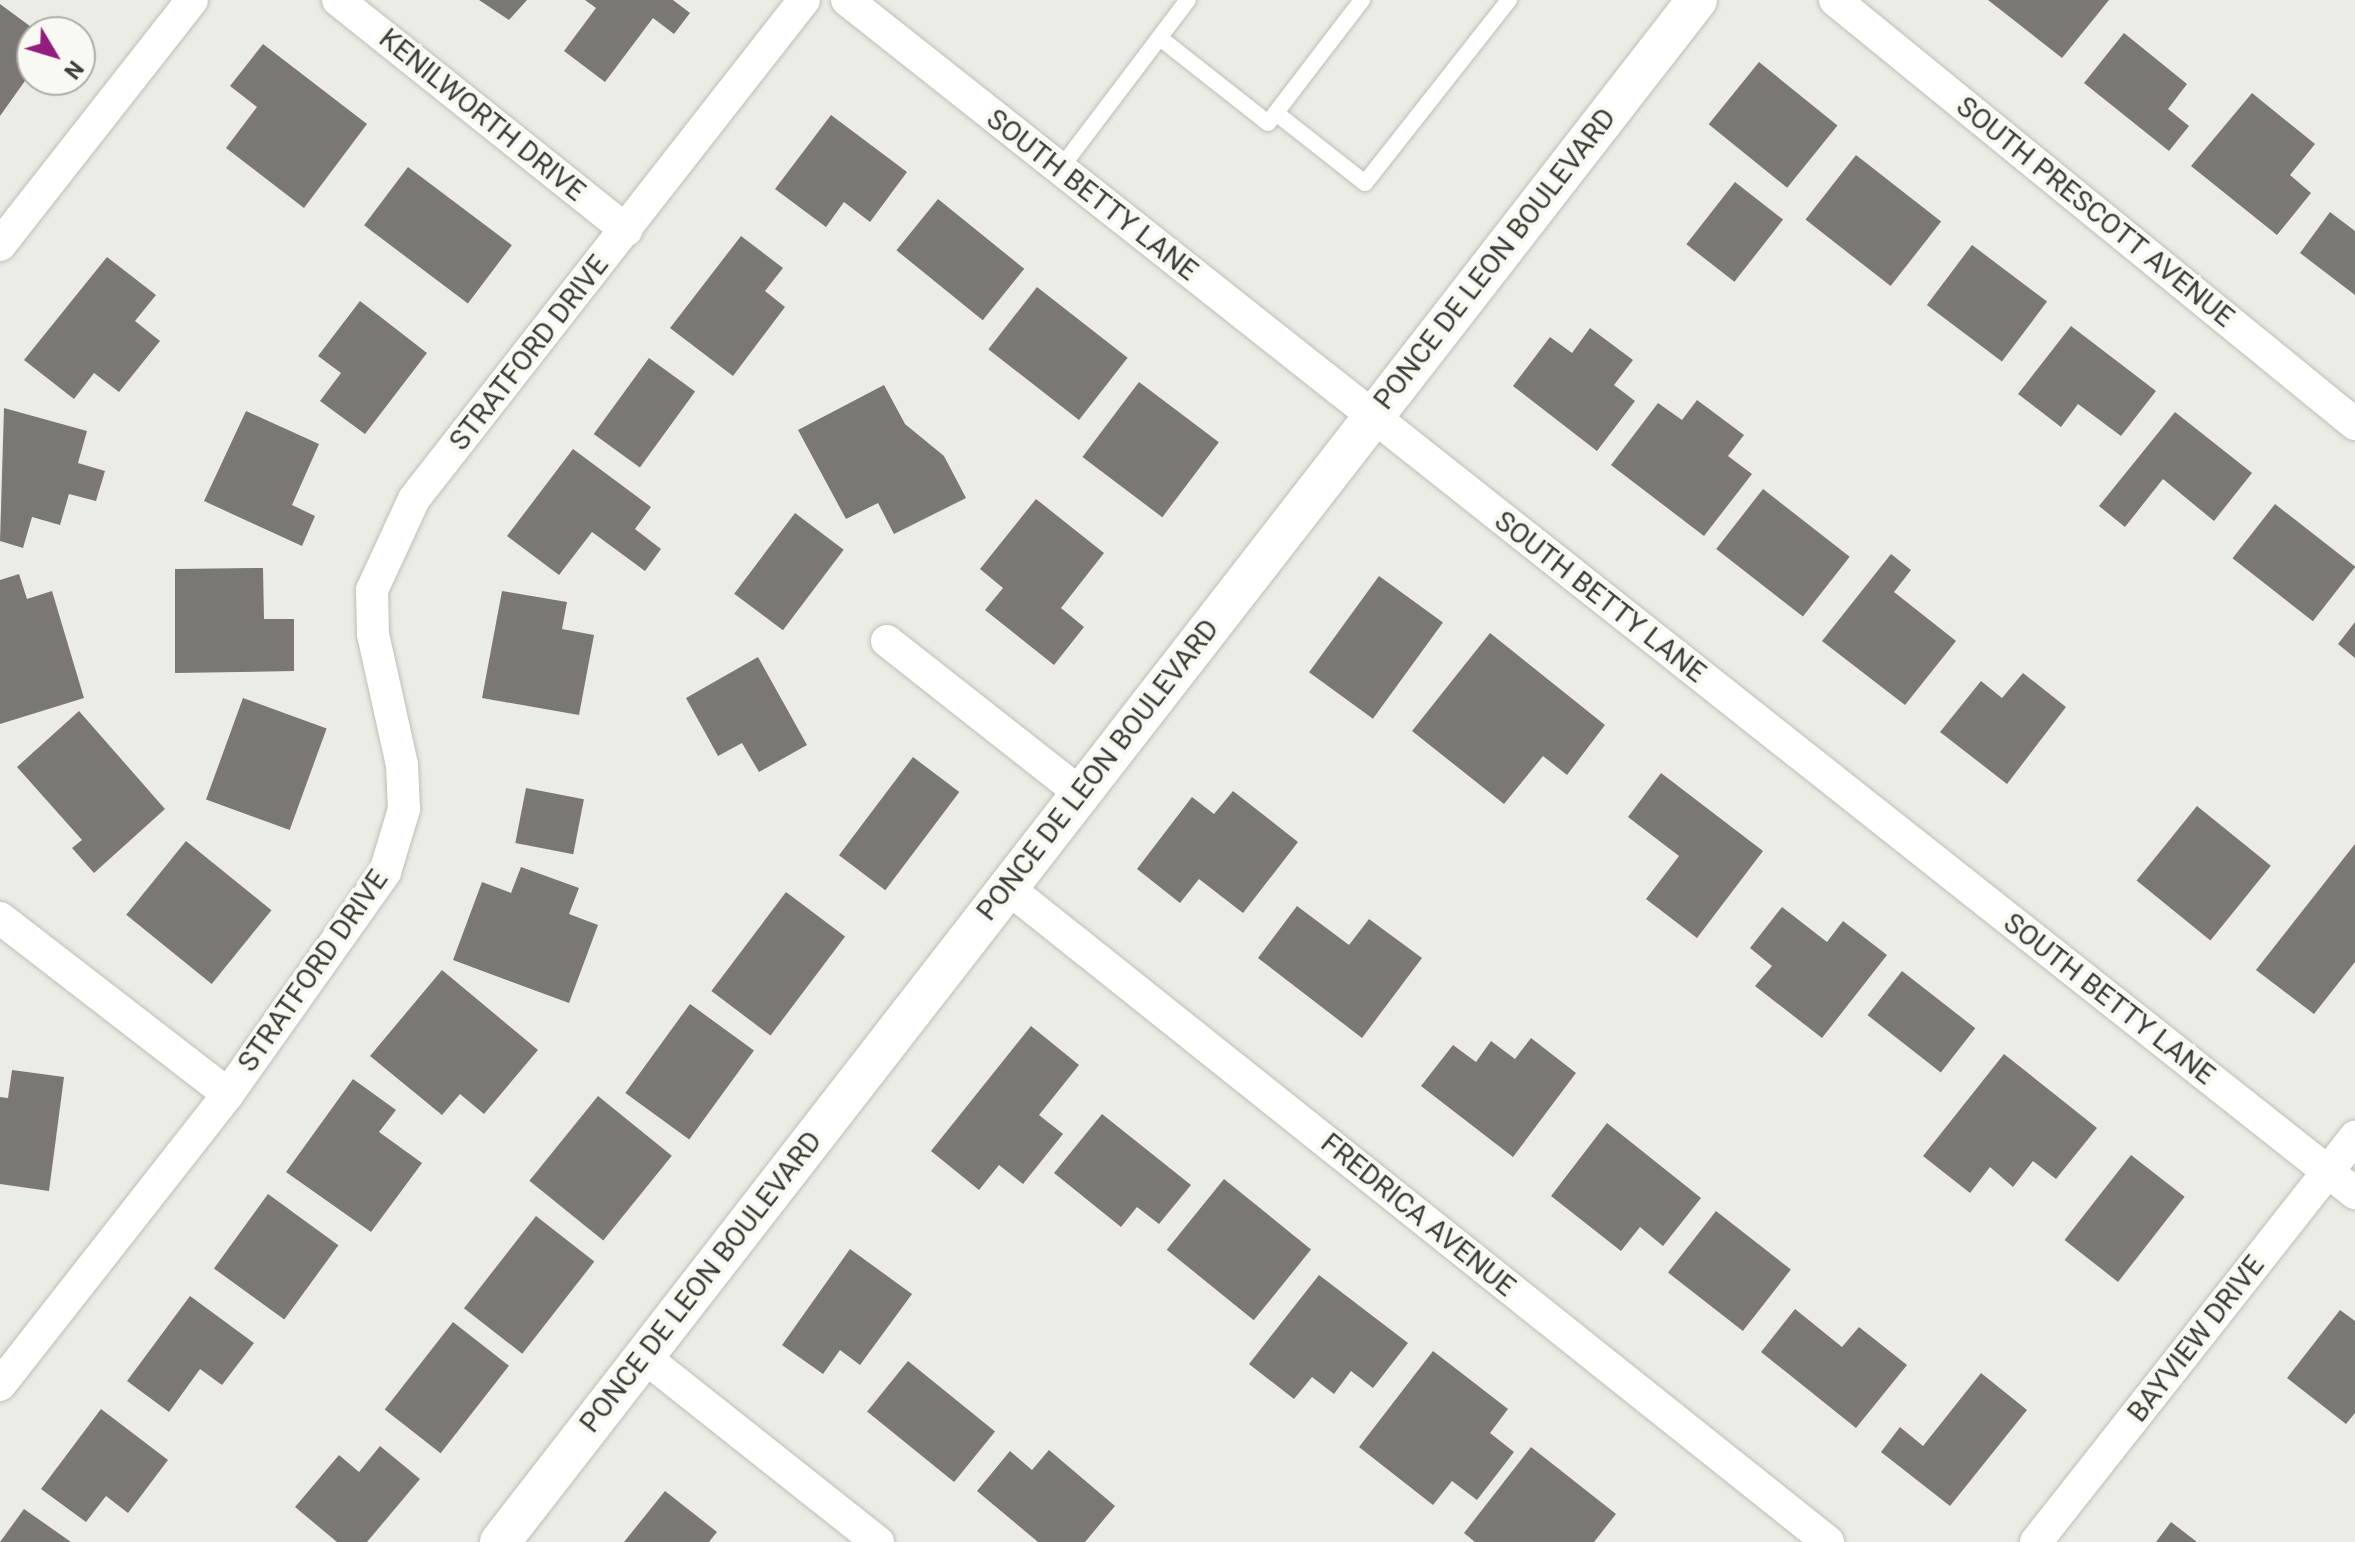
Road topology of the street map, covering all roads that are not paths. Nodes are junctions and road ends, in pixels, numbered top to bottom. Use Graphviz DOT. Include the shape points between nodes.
graph roads {
  1 [pos="192,0"];
  2 [pos="338,0"];
  3 [pos="804,0"];
  4 [pos="847,0"];
  5 [pos="1188,0"];
  6 [pos="1362,0"];
  7 [pos="1509,0"];
  8 [pos="1697,0"];
  9 [pos="1835,0"];
  10 [pos="1160,38"];
  11 [pos="1276,113"];
  12 [pos="1060,169"];
  13 [pos="626,230"];
  14 [pos="0,245"];
  15 [pos="1372,417"];
  16 [pos="2355,424"];
  17 [pos="887,641"];
  18 [pos="1079,792"];
  19 [pos="1008,888"];
  20 [pos="0,918"];
  21 [pos="228,1094"];
  22 [pos="2355,1137"];
  23 [pos="2328,1171"];
  24 [pos="2355,1193"];
  25 [pos="643,1356"];
  26 [pos="0,1385"];
  27 [pos="500,1542"];
  28 [pos="878,1542"];
  29 [pos="1828,1542"];
  30 [pos="2036,1542"];
  1 -- 14 [label="street"];
  2 -- 13 [label="street, KENILWORTH DRIVE"];
  3 -- 13 [label="street, STRATFORD DRIVE"];
  4 -- 12 [label="street, SOUTH BETTY LANE"];
  5 -- 10 [label="lane"];
  6 -- 11 [label="lane"];
  7 -- 11 [label="lane" via="1365,183"];
  8 -- 15 [label="street, PONCE DE LEON BOULEVARD"];
  9 -- 16 [label="street, SOUTH PRESCOTT AVENUE"];
  10 -- 11 [label="lane" via="1268,123"];
  10 -- 12 [label="lane"];
  12 -- 15 [label="street, SOUTH BETTY LANE"];
  13 -- 21 [label="street, STRATFORD DRIVE" via="414,499 387,551 372,590 373,634 402,765 396,842 385,872"];
  15 -- 18 [label="street, PONCE DE LEON BOULEVARD"];
  15 -- 23 [label="street, SOUTH BETTY LANE"];
  17 -- 18 [label="street"];
  18 -- 19 [label="street, PONCE DE LEON BOULEVARD"];
  19 -- 25 [label="street, PONCE DE LEON BOULEVARD"];
  19 -- 29 [label="street, FREDRICA AVENUE"];
  20 -- 21 [label="street"];
  21 -- 26 [label="street, STRATFORD DRIVE"];
  22 -- 23 [label="street, BAYVIEW DRIVE"];
  23 -- 24 [label="street, SOUTH BETTY LANE"];
  23 -- 30 [label="street, BAYVIEW DRIVE"];
  25 -- 27 [label="street, PONCE DE LEON BOULEVARD"];
  25 -- 28 [label="street"];
}
